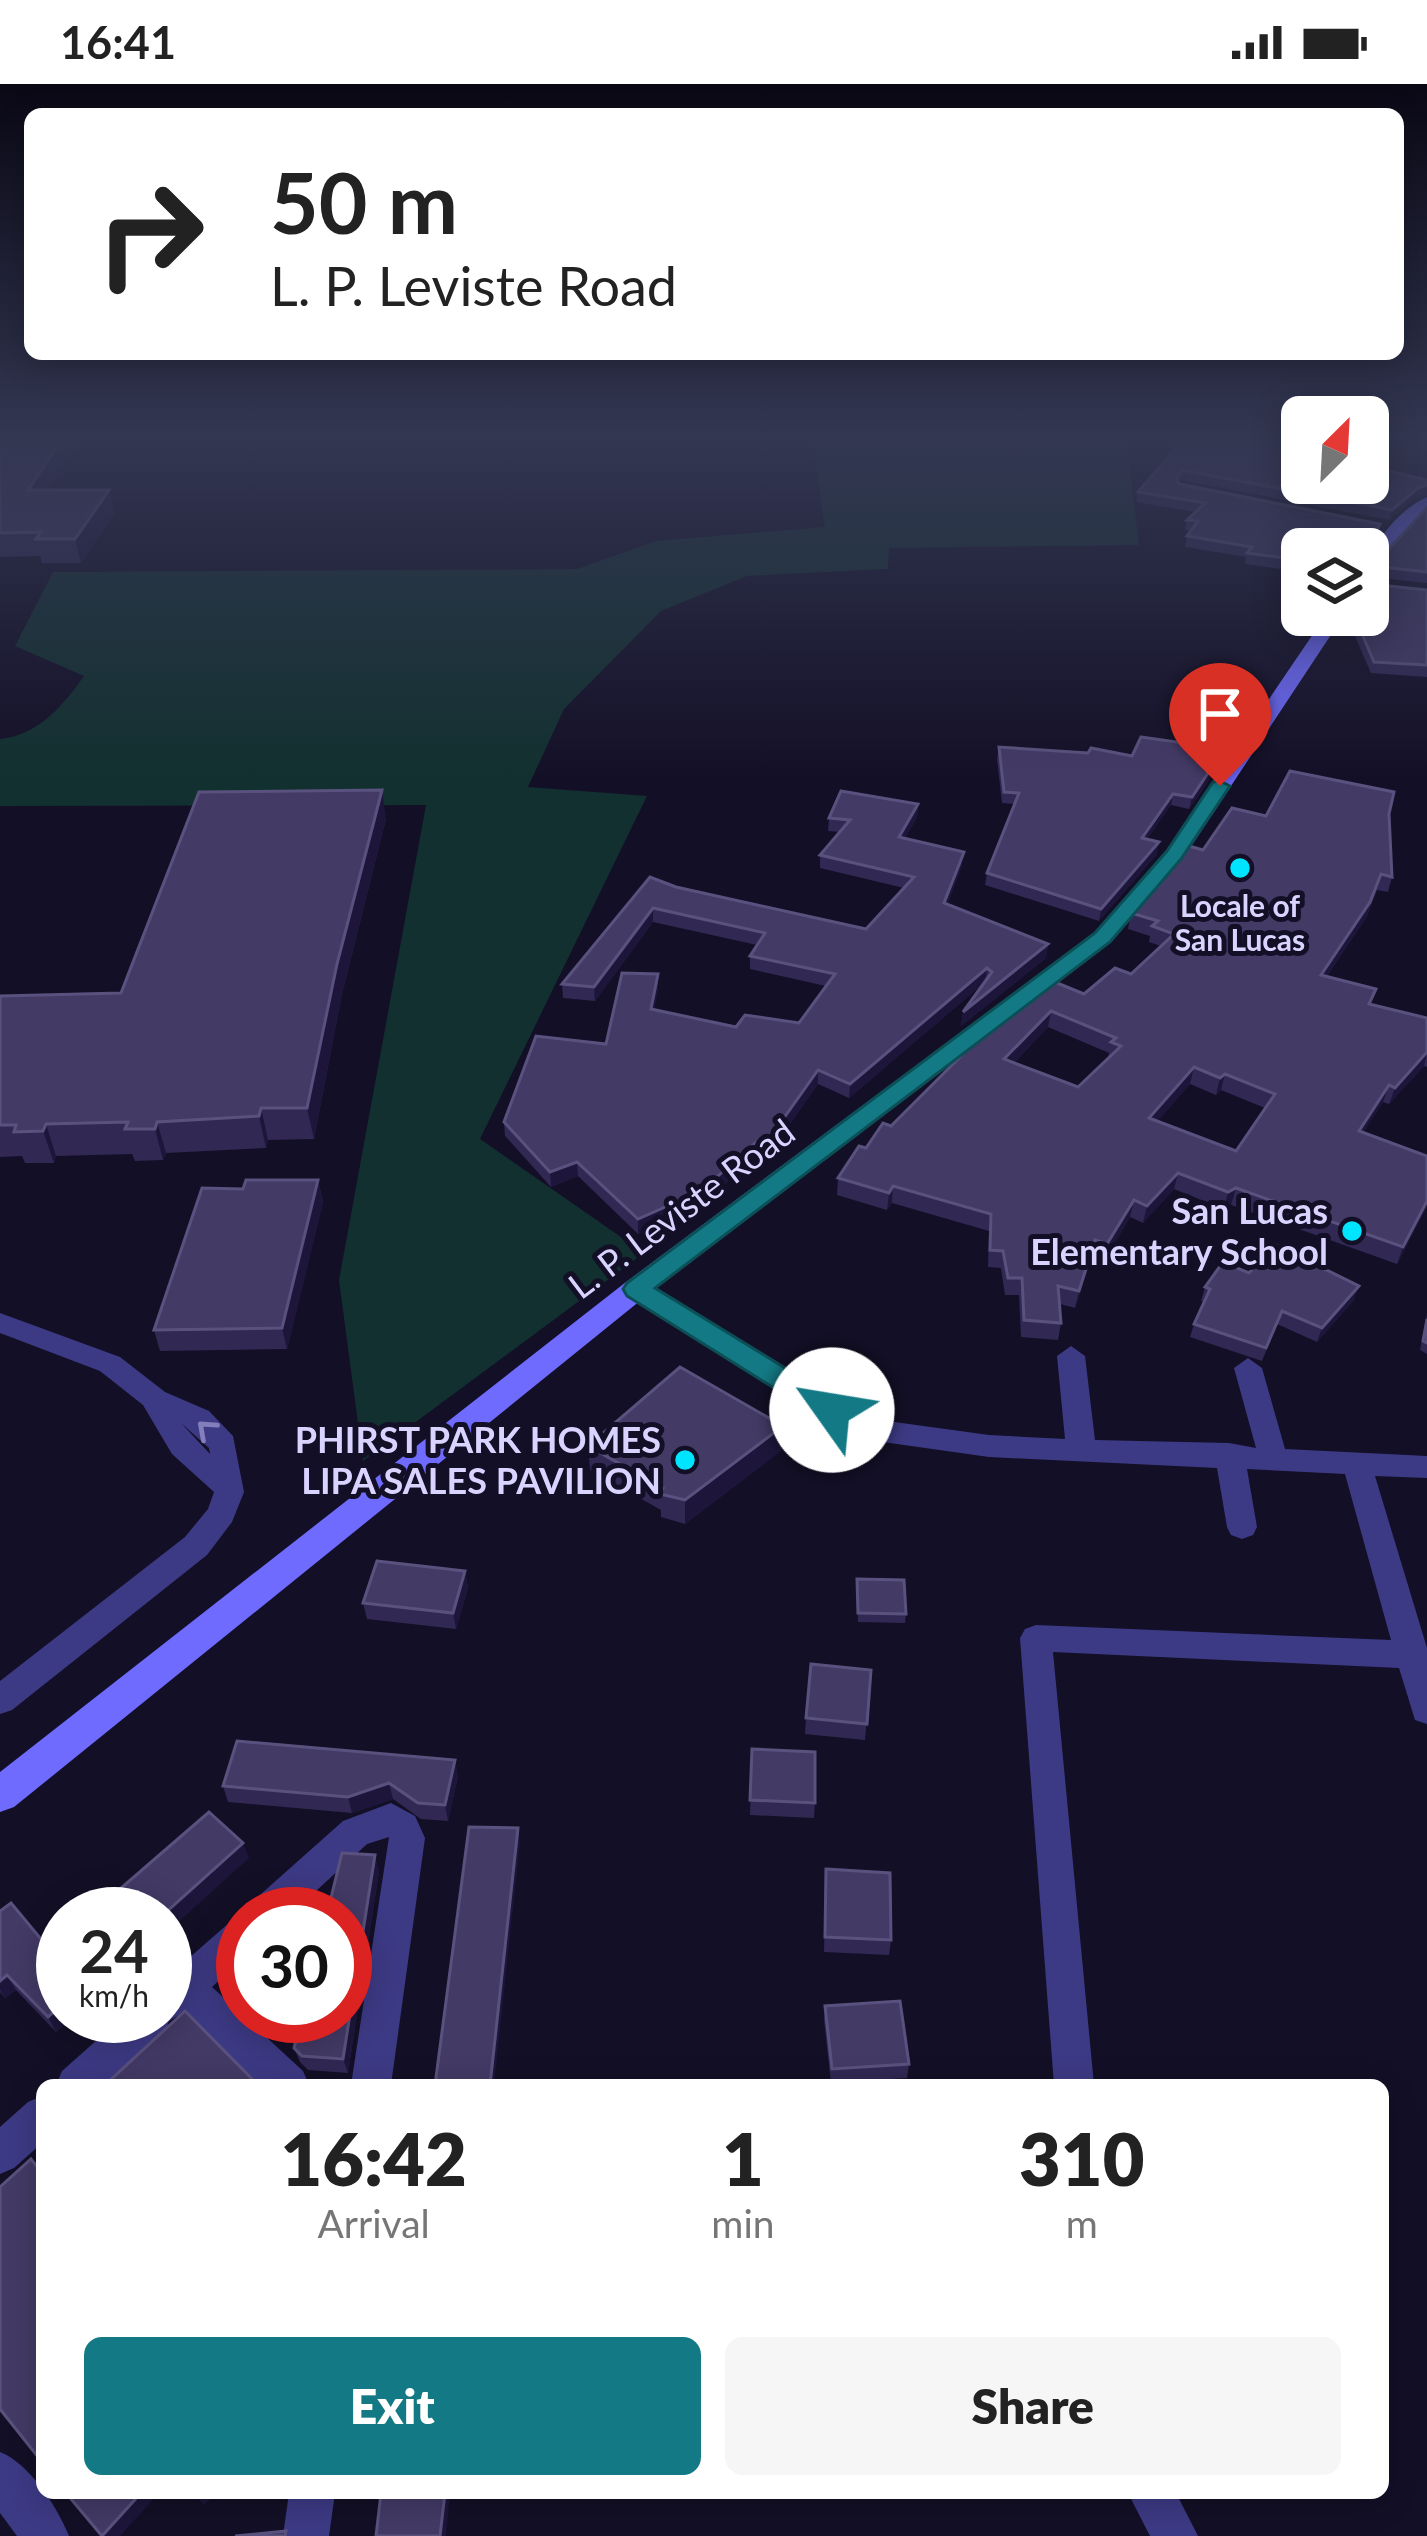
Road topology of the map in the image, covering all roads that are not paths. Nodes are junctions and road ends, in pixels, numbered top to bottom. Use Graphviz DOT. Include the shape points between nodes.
graph roads {
  1 [pos="1321,636"];
  2 [pos="636,1289"];
  3 [pos="0,1322"];
  4 [pos="1071,1356"];
  5 [pos="1249,1368"];
  6 [pos="1081,1449"];
  7 [pos="1229,1454"];
  8 [pos="1273,1457"];
  9 [pos="1357,1462"];
  10 [pos="1427,1467"];
  11 [pos="1242,1527"];
  12 [pos="1414,1655"];
  13 [pos="0,1700"];
  14 [pos="1427,1710"];
  15 [pos="6,1779"];
  16 [pos="295,1887"];
  17 [pos="216,1958"];
  18 [pos="192,1979"];
  19 [pos="192,2009"];
  20 [pos="122,2043"];
  21 [pos="83,2079"];
  22 [pos="281,2079"];
  23 [pos="372,2079"];
  24 [pos="1073,2079"];
  25 [pos="36,2121"];
  26 [pos="0,2154"];
  27 [pos="0,2475"];
  28 [pos="311,2499"];
  29 [pos="1154,2499"];
  30 [pos="46,2536"];
  31 [pos="306,2536"];
  32 [pos="1175,2536"];
  1 -- 2 [label="main road, L. P. Leviste Road" via="1174,855 1102,938"];
  2 -- 6 [label="street" via="832,1410 884,1431"];
  2 -- 15 [label="main road, L. P. Leviste Road"];
  3 -- 13 [label="street" via="97,1358 155,1399 171,1436 226,1481 226,1503 196,1546"];
  4 -- 6 [label="street"];
  5 -- 8 [label="street"];
  6 -- 7 [label="street"];
  7 -- 8 [label="street"];
  7 -- 11 [label="street"];
  8 -- 9 [label="street"];
  9 -- 10 [label="street"];
  9 -- 12 [label="street"];
  12 -- 14 [label="street"];
  12 -- 24 [label="street" via="1036,1638"];
  16 -- 23 [label="street" via="355,1832 391,1819 403,1827"];
  17 -- 18 [label="street"];
  19 -- 22 [label="street"];
  20 -- 21 [label="street"];
  25 -- 26 [label="street"];
  27 -- 30 [label="street"];
  28 -- 31 [label="street"];
  29 -- 32 [label="street"];
}
